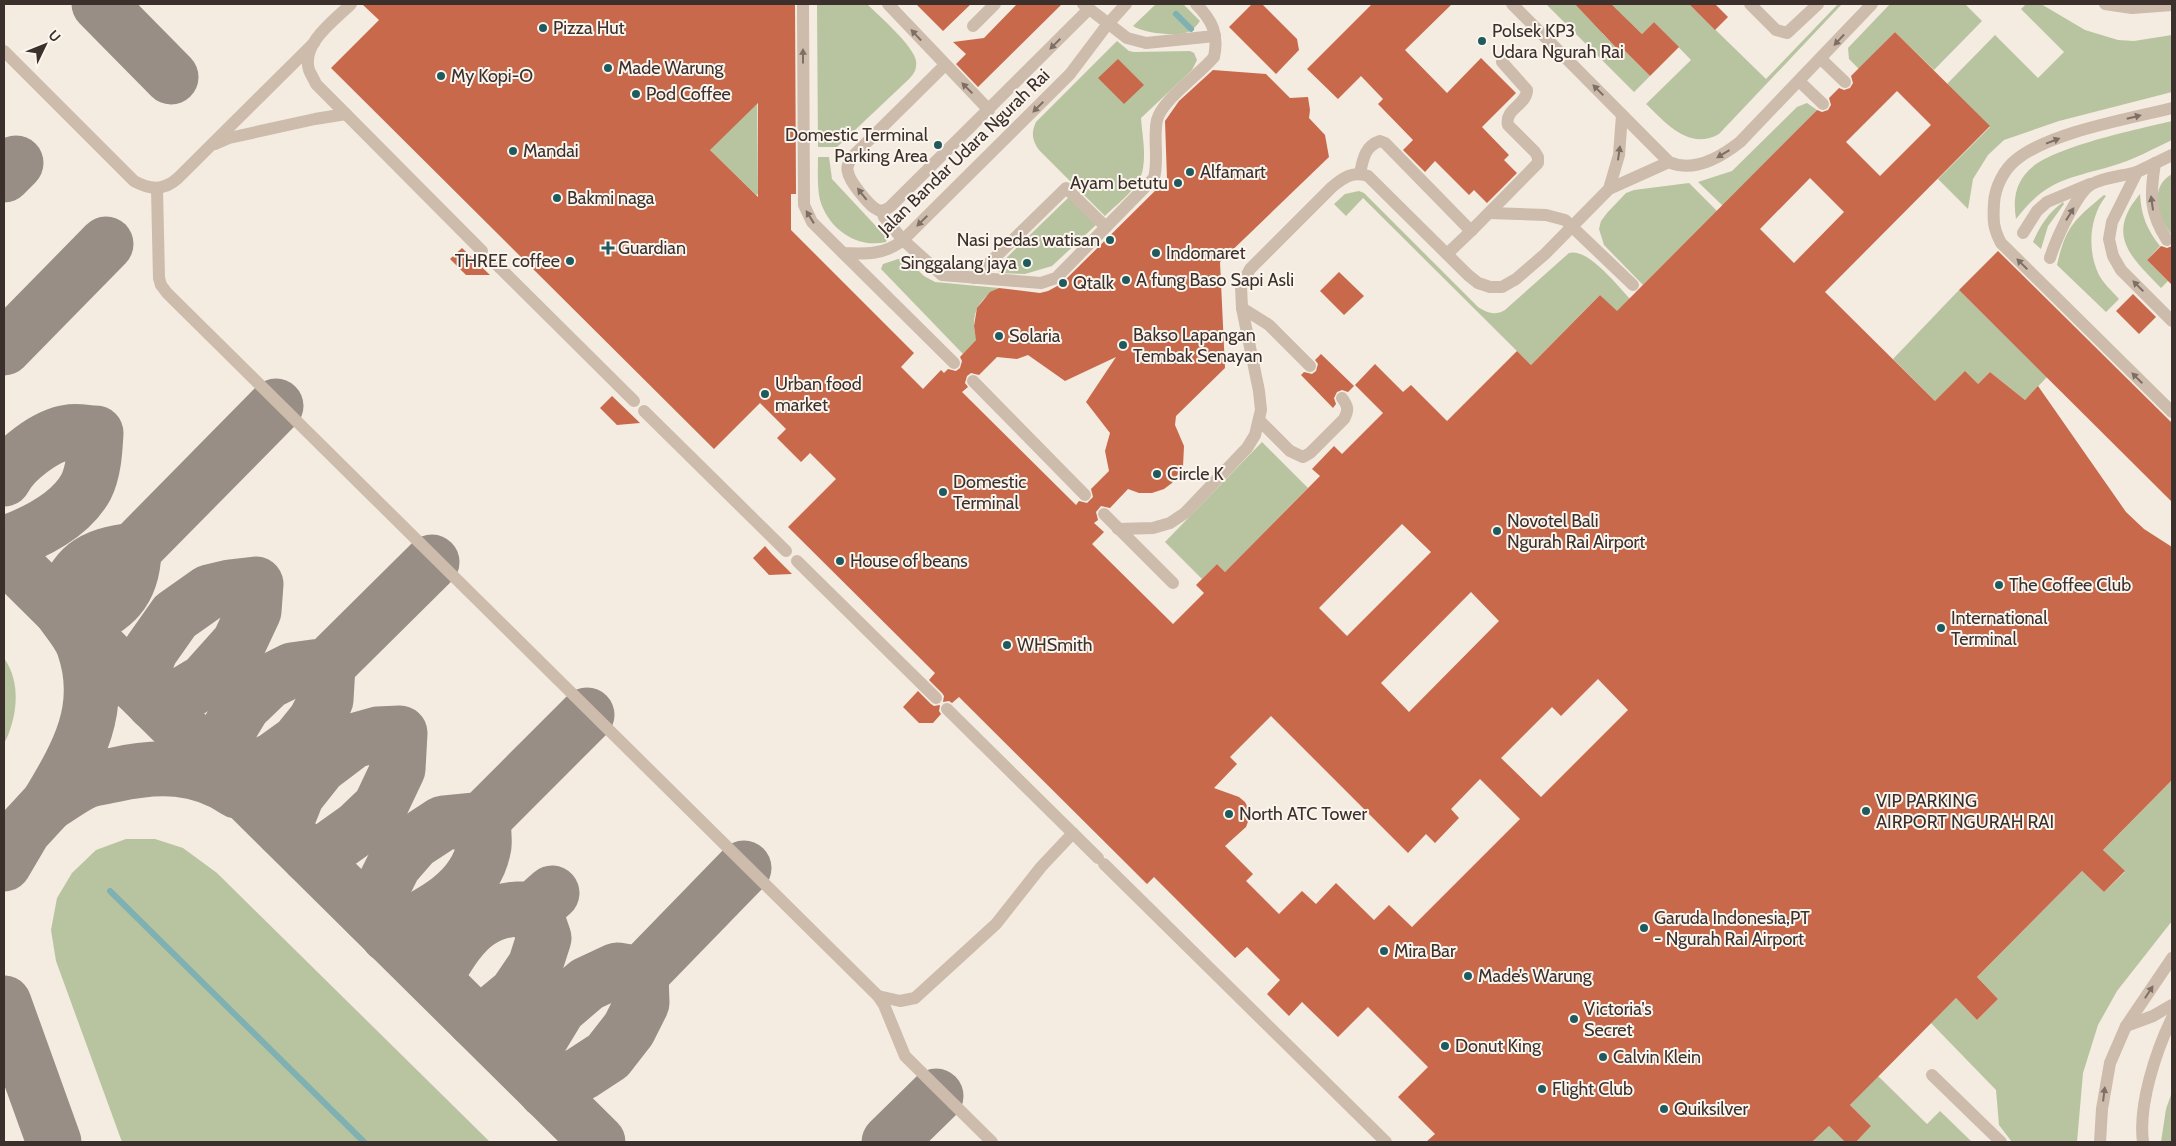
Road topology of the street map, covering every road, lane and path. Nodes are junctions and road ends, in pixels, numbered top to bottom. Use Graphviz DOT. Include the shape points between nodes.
graph roads {
  1 [pos="351,4"];
  2 [pos="803,4"];
  3 [pos="888,4"];
  4 [pos="995,4"];
  5 [pos="1126,4"];
  6 [pos="1196,4"];
  7 [pos="1512,4"];
  8 [pos="1750,4"];
  9 [pos="1818,4"];
  10 [pos="1872,4"];
  11 [pos="2105,4"];
  12 [pos="2164,4"];
  13 [pos="1086,6"];
  14 [pos="1107,24"];
  15 [pos="973,26"];
  16 [pos="1215,36"];
  17 [pos="314,43"];
  18 [pos="4,51"];
  19 [pos="1821,58"];
  20 [pos="1502,62"];
  21 [pos="945,65"];
  22 [pos="1799,81"];
  23 [pos="1845,82"];
  24 [pos="1823,104"];
  25 [pos="2172,108"];
  26 [pos="989,110"];
  27 [pos="346,114"];
  28 [pos="1622,115"];
  29 [pos="208,148"];
  30 [pos="2172,155"];
  31 [pos="1669,162"];
  32 [pos="2154,164"];
  33 [pos="2137,172"];
  34 [pos="1360,173"];
  35 [pos="2090,184"];
  36 [pos="157,189"];
  37 [pos="1609,189"];
  38 [pos="882,211"];
  39 [pos="1490,213"];
  40 [pos="1573,226"];
  41 [pos="1106,228"];
  42 [pos="1471,232"];
  43 [pos="2024,233"];
  44 [pos="903,240"];
  45 [pos="2167,240"];
  46 [pos="482,251"];
  47 [pos="843,253"];
  48 [pos="1447,254"];
  49 [pos="2050,258"];
  50 [pos="493,261"];
  51 [pos="974,278"];
  52 [pos="1632,285"];
  53 [pos="1242,308"];
  54 [pos="2172,321"];
  55 [pos="954,363"];
  56 [pos="1310,366"];
  57 [pos="973,381"];
  58 [pos="1342,398"];
  59 [pos="634,401"];
  60 [pos="644,411"];
  61 [pos="2172,412"];
  62 [pos="1260,421"];
  63 [pos="1085,495"];
  64 [pos="1104,514"];
  65 [pos="1118,529"];
  66 [pos="786,551"];
  67 [pos="797,561"];
  68 [pos="1172,583"];
  69 [pos="936,698"];
  70 [pos="947,709"];
  71 [pos="1073,833"];
  72 [pos="2172,958"];
  73 [pos="878,996"];
  74 [pos="2172,1004"];
  75 [pos="2172,1018"];
  76 [pos="2126,1026"];
  77 [pos="2172,1039"];
  78 [pos="2157,1053"];
  79 [pos="1932,1075"];
  80 [pos="1382,1141"];
  81 [pos="992,1142"];
  82 [pos="2001,1142"];
  83 [pos="2100,1142"];
  84 [pos="2143,1142"];
  1 -- 17 [label="street"];
  47 -- 2 [label="street, one-way" via="812,222 804,205"];
  21 -- 3 [label="street, one-way"];
  4 -- 15 [label="street"];
  5 -- 14 [label="street, Jalan Bandar Udara Ngurah Rai"];
  6 -- 16 [label="street" via="1209,17"];
  28 -- 7 [label="street, one-way"];
  8 -- 9 [label="street" via="1776,30 1786,33"];
  10 -- 19 [label="street, one-way"];
  11 -- 12 [label="street" via="2132,8"];
  13 -- 14 [label="street"];
  13 -- 26 [label="street, one-way"];
  14 -- 16 [label="street" via="1127,38 1146,43"];
  14 -- 44 [label="street, Jalan Bandar Udara Ngurah Rai, one-way" via="1070,74"];
  16 -- 41 [label="street" via="1214,57 1164,106 1158,118 1154,178"];
  17 -- 27 [label="street" via="309,55 309,69 316,84"];
  17 -- 29 [label="street"];
  18 -- 36 [label="street" via="134,181"];
  19 -- 22 [label="street"];
  19 -- 23 [label="street"];
  20 -- 39 [label="street" via="1527,94 1506,119 1535,152 1538,163"];
  26 -- 21 [label="street, one-way"];
  38 -- 21 [label="street, one-way" via="871,206 850,179 848,165 852,157"];
  22 -- 24 [label="street"];
  22 -- 31 [label="street, one-way" via="1726,153 1712,160 1684,166"];
  61 -- 25 [label="street, one-way" via="2001,243 1994,229 1994,198 2000,181 2015,161 2040,146 2096,127"];
  26 -- 38 [label="street" via="892,205"];
  27 -- 29 [label="street" via="229,138"];
  27 -- 46 [label="street"];
  28 -- 31 [label="street"];
  37 -- 28 [label="street, one-way" via="1619,155"];
  29 -- 36 [label="street" via="172,184"];
  30 -- 32 [label="street"];
  31 -- 37 [label="street"];
  32 -- 33 [label="street"];
  45 -- 32 [label="street, one-way" via="2151,205"];
  33 -- 35 [label="street"];
  54 -- 33 [label="street, one-way" via="2121,270 2109,239 2112,222"];
  34 -- 42 [label="street" via="1363,155 1376,142 1385,143"];
  34 -- 48 [label="street" via="1379,185"];
  34 -- 53 [label="street" via="1354,173 1332,187 1250,269 1241,286"];
  35 -- 43 [label="street" via="2047,202"];
  49 -- 35 [label="street, one-way" via="2069,213"];
  36 -- 73 [label="street" via="159,278 167,293"];
  37 -- 40 [label="street"];
  38 -- 44 [label="street"];
  39 -- 40 [label="street" via="1546,215 1565,220"];
  39 -- 42 [label="street"];
  40 -- 48 [label="street" via="1516,279 1502,287 1478,283"];
  40 -- 52 [label="street"];
  41 -- 51 [label="street" via="1056,278 1048,282"];
  41 -- 51 [label="street" via="1066,188"];
  42 -- 48 [label="street"];
  44 -- 47 [label="street, Jalan Bandar Udara Ngurah Rai" via="883,252"];
  44 -- 51 [label="street" via="942,275"];
  47 -- 55 [label="street"];
  50 -- 59 [label="street"];
  53 -- 56 [label="street" via="1269,325"];
  53 -- 62 [label="street" via="1259,391"];
  57 -- 63 [label="street"];
  58 -- 62 [label="street" via="1348,407 1344,420 1303,457 1290,451"];
  60 -- 66 [label="street"];
  62 -- 65 [label="street" via="1247,448 1185,513 1170,523 1153,528"];
  64 -- 65 [label="street"];
  65 -- 68 [label="street"];
  67 -- 69 [label="street"];
  70 -- 71 [label="street"];
  71 -- 73 [label="street" via="996,924 915,998 900,1002"];
  71 -- 80 [label="street"];
  76 -- 72 [label="street, one-way"];
  73 -- 81 [label="street" via="902,1053"];
  74 -- 76 [label="street" via="2153,1016"];
  75 -- 78 [label="street"];
  83 -- 76 [label="street, one-way" via="2106,1076"];
  77 -- 78 [label="street"];
  78 -- 84 [label="street" via="2145,1104"];
  79 -- 82 [label="street"];
}
